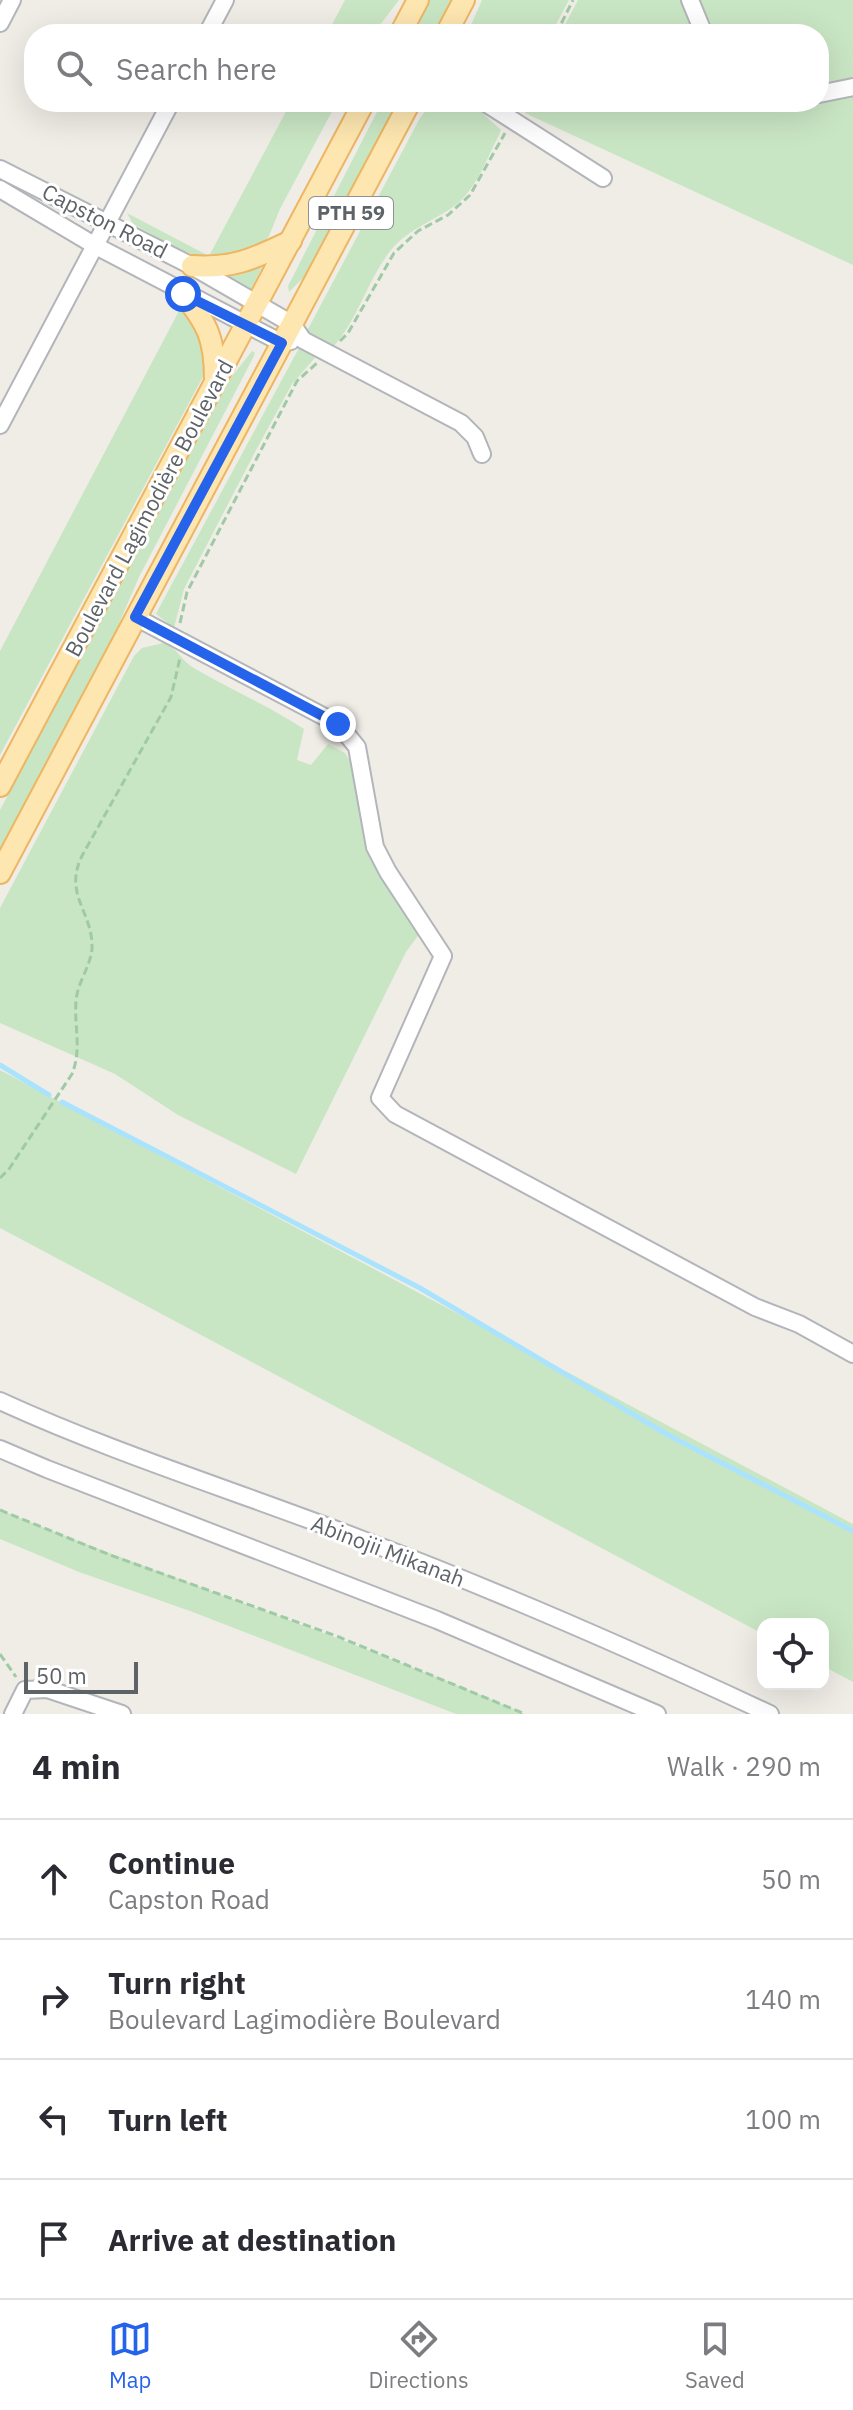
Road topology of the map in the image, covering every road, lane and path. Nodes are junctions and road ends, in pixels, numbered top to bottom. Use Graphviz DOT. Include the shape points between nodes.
graph roads {
  1 [pos="12,0"];
  2 [pos="225,0"];
  3 [pos="418,0"];
  4 [pos="464,0"];
  5 [pos="573,0"];
  6 [pos="690,0"];
  7 [pos="0,23"];
  8 [pos="212,24"];
  9 [pos="405,24"];
  10 [pos="451,24"];
  11 [pos="561,24"];
  12 [pos="700,24"];
  13 [pos="853,87"];
  14 [pos="829,92"];
  15 [pos="166,112"];
  16 [pos="359,112"];
  17 [pos="405,112"];
  18 [pos="499,112"];
  19 [pos="512,121"];
  20 [pos="0,169"];
  21 [pos="603,178"];
  22 [pos="0,189"];
  23 [pos="108,221"];
  24 [pos="291,241"];
  25 [pos="94,245"];
  26 [pos="192,266"];
  27 [pos="183,294"];
  28 [pos="257,304"];
  29 [pos="246,324"];
  30 [pos="298,332"];
  31 [pos="282,343"];
  32 [pos="328,353"];
  33 [pos="215,383"];
  34 [pos="0,425"];
  35 [pos="482,454"];
  36 [pos="135,617"];
  37 [pos="179,640"];
  38 [pos="0,786"];
  39 [pos="0,873"];
  40 [pos="0,1178"];
  41 [pos="853,1354"];
  42 [pos="0,1401"];
  43 [pos="0,1449"];
  44 [pos="0,1510"];
  45 [pos="0,1654"];
  46 [pos="25,1690"];
  47 [pos="119,1713"];
  48 [pos="13,1714"];
  49 [pos="525,1714"];
  50 [pos="657,1714"];
  51 [pos="770,1714"];
  1 -- 7 [label="street"];
  2 -- 8 [label="street"];
  3 -- 9 [label="main road"];
  4 -- 10 [label="main road"];
  5 -- 11 [label="path"];
  6 -- 12 [label="street"];
  13 -- 14 [label="street"];
  15 -- 23 [label="street"];
  16 -- 24 [label="main road, Boulevard Lagimodière Boulevard / PTH 59"];
  17 -- 30 [label="main road, Boulevard Lagimodière Boulevard / PTH 59"];
  18 -- 19 [label="street"];
  19 -- 21 [label="street"];
  19 -- 32 [label="path" via="470,195 400,245 348,333"];
  20 -- 23 [label="street, Capston Road"];
  22 -- 25 [label="street, Capston Road"];
  23 -- 25 [label="street"];
  23 -- 26 [label="street, Capston Road"];
  24 -- 26 [label="main road" via="230,266"];
  24 -- 28 [label="main road, Boulevard Lagimodière Boulevard / PTH 59"];
  25 -- 27 [label="street, Capston Road"];
  25 -- 34 [label="street"];
  26 -- 28 [label="street, Capston Road"];
  27 -- 29 [label="street, Capston Road"];
  27 -- 33 [label="main road" via="212,338"];
  28 -- 29 [label="main road, Boulevard Lagimodière Boulevard / PTH 59"];
  28 -- 30 [label="street, Capston Road"];
  29 -- 31 [label="street, Capston Road"];
  29 -- 33 [label="main road, Boulevard Lagimodière Boulevard / PTH 59"];
  30 -- 31 [label="main road, Boulevard Lagimodière Boulevard / PTH 59"];
  30 -- 32 [label="street, Capston Road"];
  31 -- 36 [label="main road, Boulevard Lagimodière Boulevard / PTH 59"];
  32 -- 35 [label="street, Capston Road" via="461,423"];
  32 -- 37 [label="path" via="297,381 187,592"];
  33 -- 38 [label="main road, Boulevard Lagimodière Boulevard / PTH 59"];
  36 -- 37 [label="street"];
  36 -- 39 [label="main road, Boulevard Lagimodière Boulevard / PTH 59"];
  37 -- 40 [label="path" via="171,697 75,874 92,952 76,1002 78,1059"];
  37 -- 41 [label="street" via="338,724 357,747 375,847 443,956 380,1098 395,1114"];
  42 -- 51 [label="street, Abinojii Mikanah" via="479,1586"];
  43 -- 50 [label="street" via="437,1620"];
  44 -- 49 [label="path" via="339,1637"];
  45 -- 46 [label="path"];
  46 -- 47 [label="street" via="47,1689"];
  46 -- 48 [label="street"];
}
